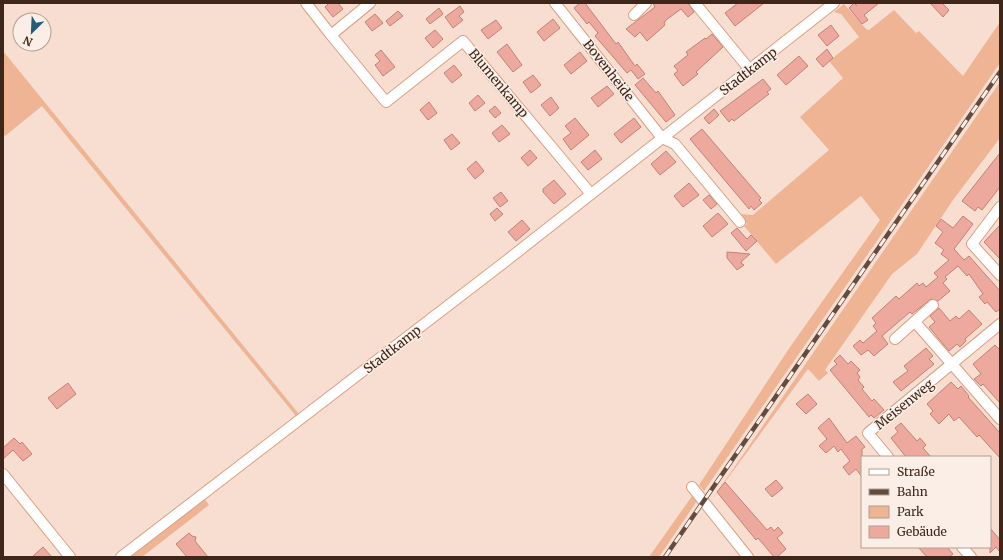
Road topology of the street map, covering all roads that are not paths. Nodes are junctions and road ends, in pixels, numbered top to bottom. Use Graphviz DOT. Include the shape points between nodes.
graph roads {
  1 [pos="306,3"];
  2 [pos="370,3"];
  3 [pos="555,3"];
  4 [pos="646,3"];
  5 [pos="696,3"];
  6 [pos="834,3"];
  7 [pos="634,15"];
  8 [pos="331,35"];
  9 [pos="750,70"];
  10 [pos="662,138"];
  11 [pos="591,194"];
  12 [pos="1000,208"];
  13 [pos="740,222"];
  14 [pos="1000,276"];
  15 [pos="933,305"];
  16 [pos="915,322"];
  17 [pos="1000,324"];
  18 [pos="895,339"];
  19 [pos="952,365"];
  20 [pos="1000,419"];
  21 [pos="887,456"];
  22 [pos="3,474"];
  23 [pos="692,487"];
  24 [pos="963,548"];
  25 [pos="70,557"];
  26 [pos="120,557"];
  27 [pos="748,557"];
  28 [pos="971,557"];
  1 -- 8 [label="street, Blumenkamp"];
  2 -- 8 [label="street"];
  3 -- 10 [label="street, Bovenheide"];
  4 -- 7 [label="street"];
  5 -- 9 [label="street"];
  6 -- 9 [label="street, Stadtkamp"];
  8 -- 11 [label="street, Blumenkamp" via="386,102 463,41"];
  9 -- 10 [label="street, Stadtkamp"];
  10 -- 11 [label="street, Stadtkamp"];
  10 -- 13 [label="street" via="675,144"];
  11 -- 26 [label="street, Stadtkamp"];
  12 -- 14 [label="street" via="972,244"];
  15 -- 16 [label="street"];
  16 -- 18 [label="street"];
  16 -- 19 [label="street"];
  17 -- 19 [label="street, Meisenweg"];
  19 -- 20 [label="street"];
  19 -- 21 [label="street, Meisenweg" via="868,433"];
  22 -- 25 [label="street"];
  23 -- 27 [label="street"];
  24 -- 28 [label="street"];
}
